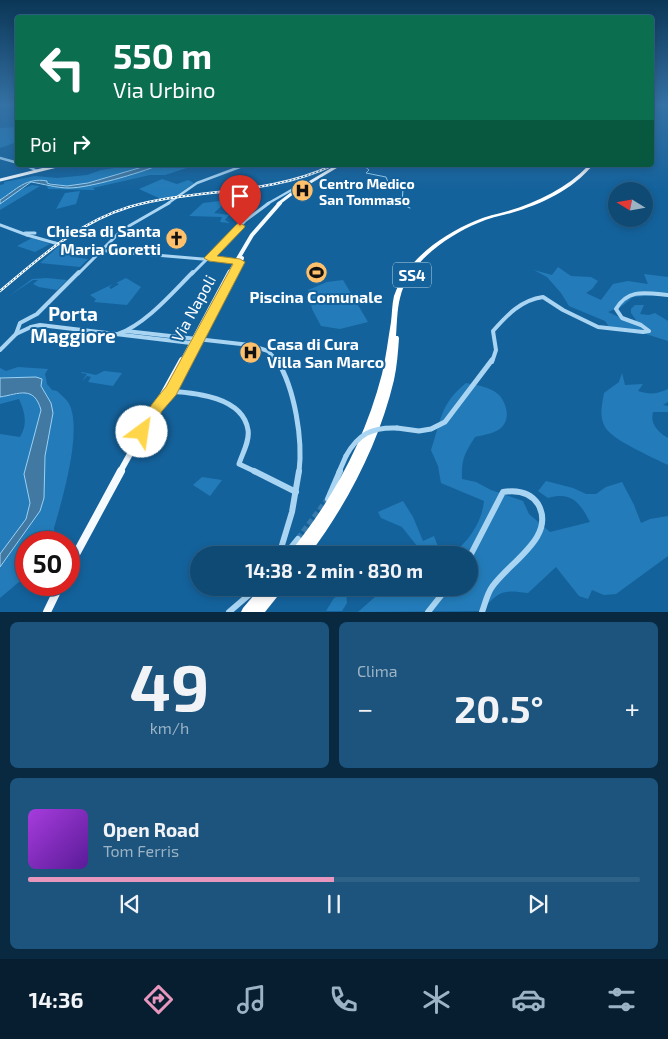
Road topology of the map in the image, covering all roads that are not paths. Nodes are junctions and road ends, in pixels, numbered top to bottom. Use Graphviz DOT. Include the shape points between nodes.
graph roads {
  1 [pos="0,158"];
  2 [pos="15,162"];
  3 [pos="29,167"];
  4 [pos="53,167"];
  5 [pos="239,167"];
  6 [pos="334,167"];
  7 [pos="591,167"];
  8 [pos="37,171"];
  9 [pos="580,179"];
  10 [pos="0,180"];
  11 [pos="304,184"];
  12 [pos="293,190"];
  13 [pos="0,225"];
  14 [pos="29,234"];
  15 [pos="36,235"];
  16 [pos="55,243"];
  17 [pos="64,245"];
  18 [pos="100,251"];
  19 [pos="154,255"];
  20 [pos="208,259"];
  21 [pos="237,261"];
  22 [pos="668,295"];
  23 [pos="396,308"];
  24 [pos="37,314"];
  25 [pos="28,319"];
  26 [pos="33,323"];
  27 [pos="19,328"];
  28 [pos="25,329"];
  29 [pos="126,331"];
  30 [pos="16,334"];
  31 [pos="118,334"];
  32 [pos="194,340"];
  33 [pos="0,350"];
  34 [pos="168,391"];
  35 [pos="296,492"];
  36 [pos="328,499"];
  37 [pos="284,542"];
  38 [pos="80,545"];
  39 [pos="282,546"];
  40 [pos="288,546"];
  41 [pos="298,546"];
  42 [pos="309,546"];
  43 [pos="475,546"];
  44 [pos="55,596"];
  45 [pos="248,596"];
  46 [pos="260,596"];
  47 [pos="270,596"];
  48 [pos="441,596"];
  49 [pos="47,612"];
  50 [pos="229,612"];
  51 [pos="247,612"];
  52 [pos="257,612"];
  53 [pos="428,612"];
  54 [pos="482,612"];
  1 -- 2 [label="street"];
  3 -- 8 [label="street"];
  4 -- 8 [label="main road"];
  5 -- 18 [label="street" via="202,180 120,232"];
  6 -- 11 [label="main road"];
  7 -- 9 [label="highway"];
  8 -- 10 [label="main road"];
  9 -- 23 [label="highway, SS4" via="550,196 476,222 432,249 404,280"];
  9 -- 42 [label="highway, SS4" via="553,197 466,230 433,252 412,275 402,295 385,397 346,490"];
  11 -- 12 [label="main road, Via Napoli"];
  11 -- 21 [label="main road, Via Napoli" via="268,219"];
  12 -- 20 [label="street" via="246,220"];
  12 -- 21 [label="main road, Via Napoli" via="257,228"];
  13 -- 14 [label="street"];
  14 -- 15 [label="street"];
  15 -- 16 [label="street"];
  16 -- 17 [label="street"];
  17 -- 18 [label="street"];
  18 -- 19 [label="street"];
  18 -- 24 [label="street"];
  19 -- 20 [label="street"];
  20 -- 21 [label="street"];
  20 -- 29 [label="street" via="159,306"];
  21 -- 32 [label="main road, Via Napoli"];
  22 -- 36 [label="street, bridge" via="638,292 619,302 616,309 620,316 649,331 643,332 598,327 543,297 522,304 492,331 496,350 492,364 444,422 419,432 397,428 367,431 356,439 346,456"];
  23 -- 41 [label="highway, SS4" via="386,373 370,422 331,504"];
  24 -- 25 [label="street"];
  24 -- 26 [label="street"];
  25 -- 26 [label="street"];
  25 -- 27 [label="street" via="20,323"];
  26 -- 28 [label="street"];
  26 -- 31 [label="street"];
  27 -- 28 [label="street"];
  27 -- 30 [label="street"];
  28 -- 30 [label="street"];
  29 -- 31 [label="street"];
  29 -- 32 [label="street"];
  30 -- 33 [label="street"];
  31 -- 32 [label="street"];
  32 -- 34 [label="main road, Via Napoli"];
  32 -- 35 [label="street" via="260,347 278,359 300,432"];
  34 -- 35 [label="street" via="208,397 238,411 244,417 248,430 239,464"];
  34 -- 38 [label="main road, Via Napoli" via="129,454"];
  35 -- 37 [label="street"];
  37 -- 39 [label="street"];
  37 -- 40 [label="street"];
  43 -- 54 [label="street" via="503,492 518,490 532,496 541,508 543,523 537,537 492,586"];
  44 -- 49 [label="main road"];
  45 -- 50 [label="street"];
  46 -- 51 [label="highway"];
  47 -- 52 [label="highway"];
  48 -- 53 [label="street"];
}
